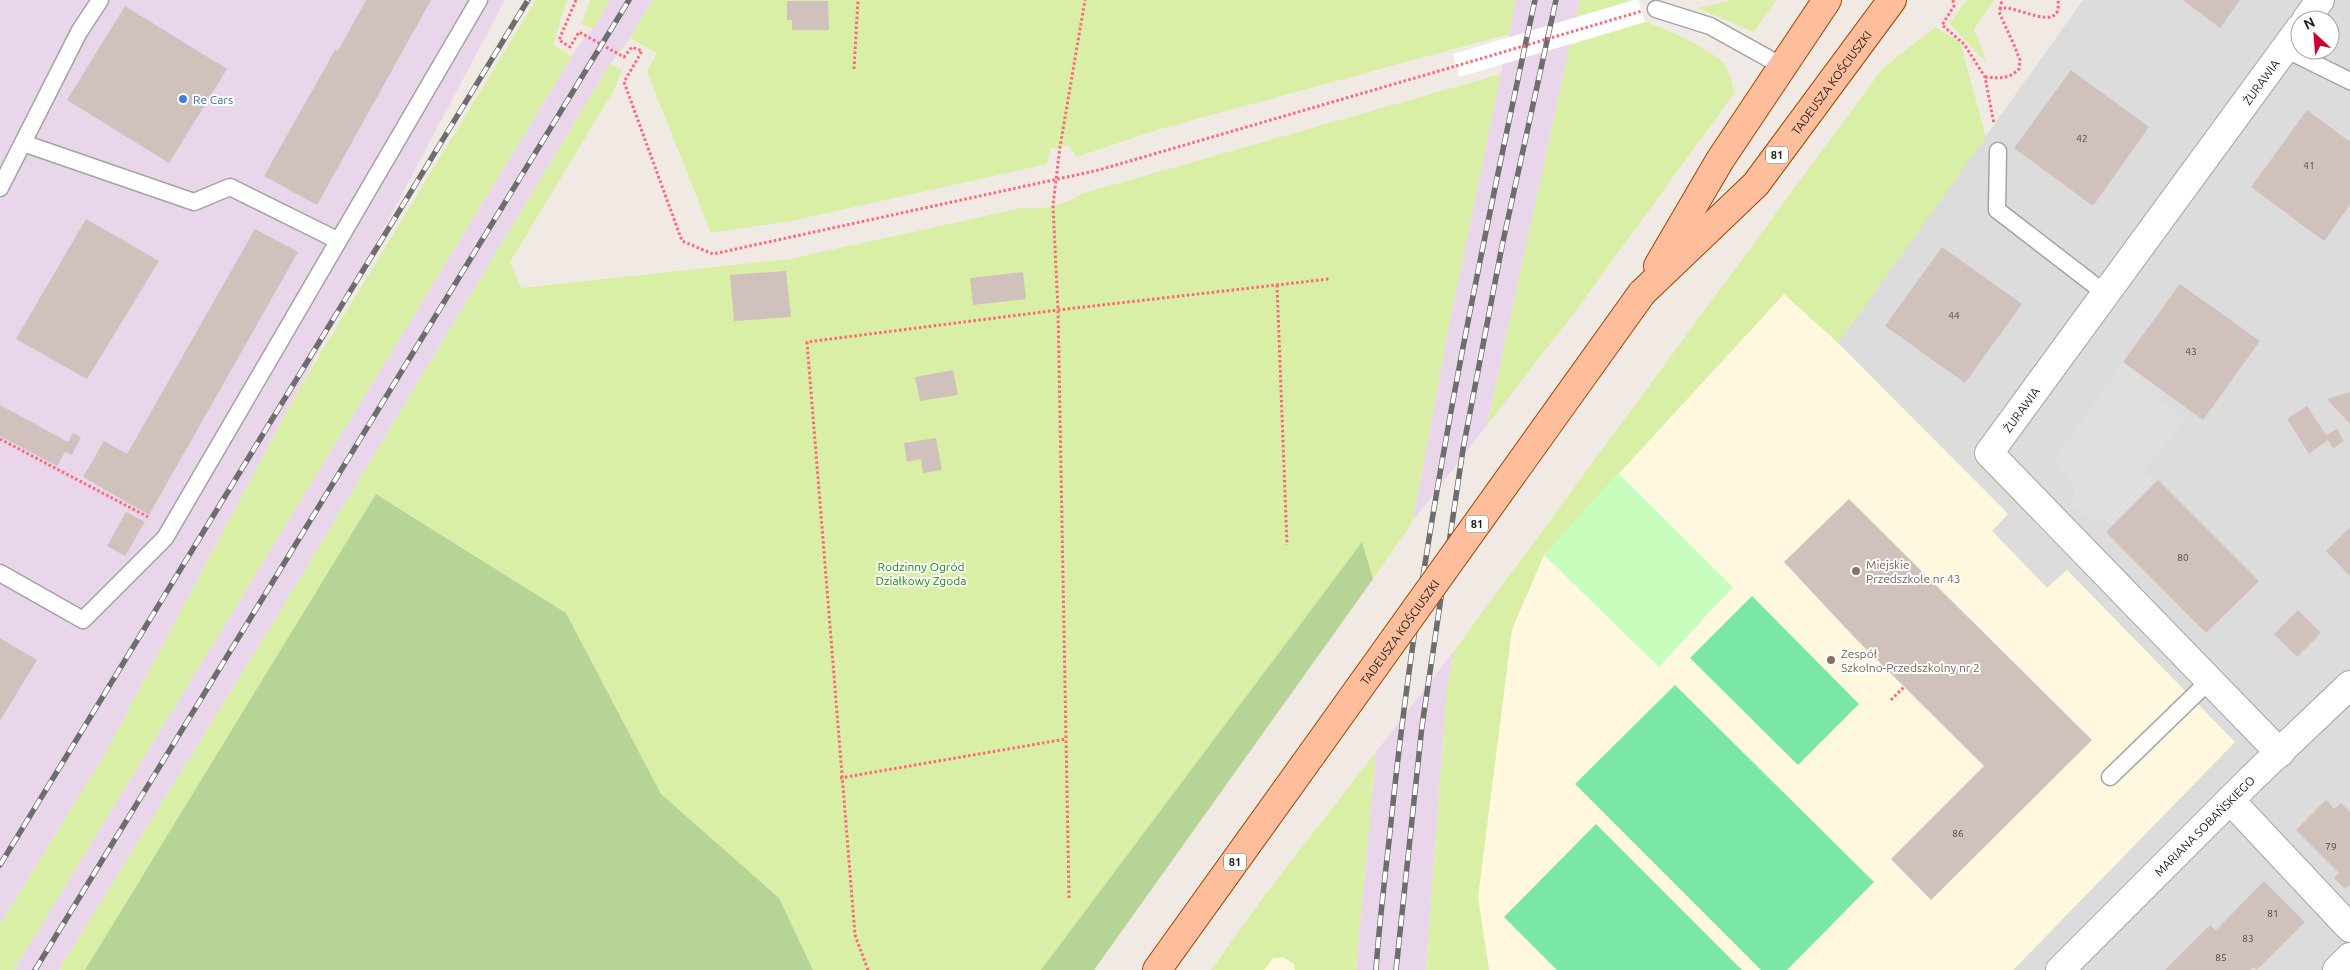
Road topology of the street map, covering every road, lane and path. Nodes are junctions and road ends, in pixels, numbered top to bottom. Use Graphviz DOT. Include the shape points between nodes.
graph roads {
  1 [pos="100,0"];
  2 [pos="479,0"];
  3 [pos="576,0"];
  4 [pos="858,0"];
  5 [pos="1085,0"];
  6 [pos="1827,0"];
  7 [pos="1892,0"];
  8 [pos="1952,0"];
  9 [pos="2002,0"];
  10 [pos="2058,0"];
  11 [pos="2000,9"];
  12 [pos="1649,10"];
  13 [pos="2290,41"];
  14 [pos="2322,60"];
  15 [pos="1782,66"];
  16 [pos="854,69"];
  17 [pos="1985,77"];
  18 [pos="2350,81"];
  19 [pos="23,143"];
  20 [pos="1998,151"];
  21 [pos="1056,180"];
  22 [pos="0,188"];
  23 [pos="337,240"];
  24 [pos="1329,280"];
  25 [pos="1277,286"];
  26 [pos="1642,293"];
  27 [pos="2106,294"];
  28 [pos="1058,310"];
  29 [pos="0,439"];
  30 [pos="171,529"];
  31 [pos="1287,545"];
  32 [pos="0,573"];
  33 [pos="2209,681"];
  34 [pos="2350,685"];
  35 [pos="1904,687"];
  36 [pos="1891,700"];
  37 [pos="1066,739"];
  38 [pos="2280,753"];
  39 [pos="2110,777"];
  40 [pos="840,778"];
  41 [pos="2230,800"];
  42 [pos="1069,898"];
  43 [pos="2350,928"];
  44 [pos="2350,957"];
  45 [pos="868,970"];
  46 [pos="1157,970"];
  47 [pos="2060,970"];
  48 [pos="2337,970"];
  1 -- 19 [label="lane" via="79,32"];
  2 -- 23 [label="lane"];
  3 -- 21 [label="path" via="559,40 570,47 579,32 624,57 632,46 642,51 624,82 682,240 714,254"];
  4 -- 16 [label="path"];
  5 -- 21 [label="path"];
  6 -- 15 [label="main road, TADEUSZA KOŚCIUSZKI / 81"];
  7 -- 26 [label="main road, TADEUSZA KOŚCIUSZKI / 81" via="1756,184"];
  8 -- 17 [label="path" via="1954,6 1942,25 1964,44"];
  9 -- 11 [label="path"];
  10 -- 11 [label="path" via="2056,12 2044,19 2007,7"];
  11 -- 17 [label="path" via="2020,60 2019,70 2002,79"];
  12 -- 15 [label="lane" via="1710,26"];
  12 -- 21 [label="path, bridge"];
  13 -- 27 [label="street, ŻURAWIA"];
  14 -- 18 [label="lane"];
  15 -- 26 [label="main road, TADEUSZA KOŚCIUSZKI / 81" via="1720,160"];
  17 -- 20 [label="path"];
  19 -- 22 [label="lane"];
  19 -- 23 [label="lane" via="194,202 230,187"];
  20 -- 27 [label="lane" via="1997,210"];
  21 -- 28 [label="path"];
  23 -- 30 [label="lane"];
  24 -- 25 [label="path"];
  25 -- 28 [label="path"];
  25 -- 31 [label="path"];
  26 -- 46 [label="main road, TADEUSZA KOŚCIUSZKI / 81, bridge"];
  27 -- 33 [label="street, ŻURAWIA" via="1989,453"];
  28 -- 37 [label="path"];
  28 -- 40 [label="path" via="807,342"];
  29 -- 30 [label="path"];
  30 -- 32 [label="lane" via="83,620"];
  33 -- 38 [label="street, ŻURAWIA"];
  33 -- 39 [label="lane"];
  34 -- 38 [label="street, MARIANA SOBAŃSKIEGO"];
  35 -- 36 [label="path"];
  37 -- 40 [label="path"];
  37 -- 42 [label="path"];
  38 -- 41 [label="street, MARIANA SOBAŃSKIEGO"];
  40 -- 45 [label="path" via="854,935"];
  41 -- 43 [label="street"];
  41 -- 47 [label="street, MARIANA SOBAŃSKIEGO"];
  44 -- 48 [label="street"];
}
